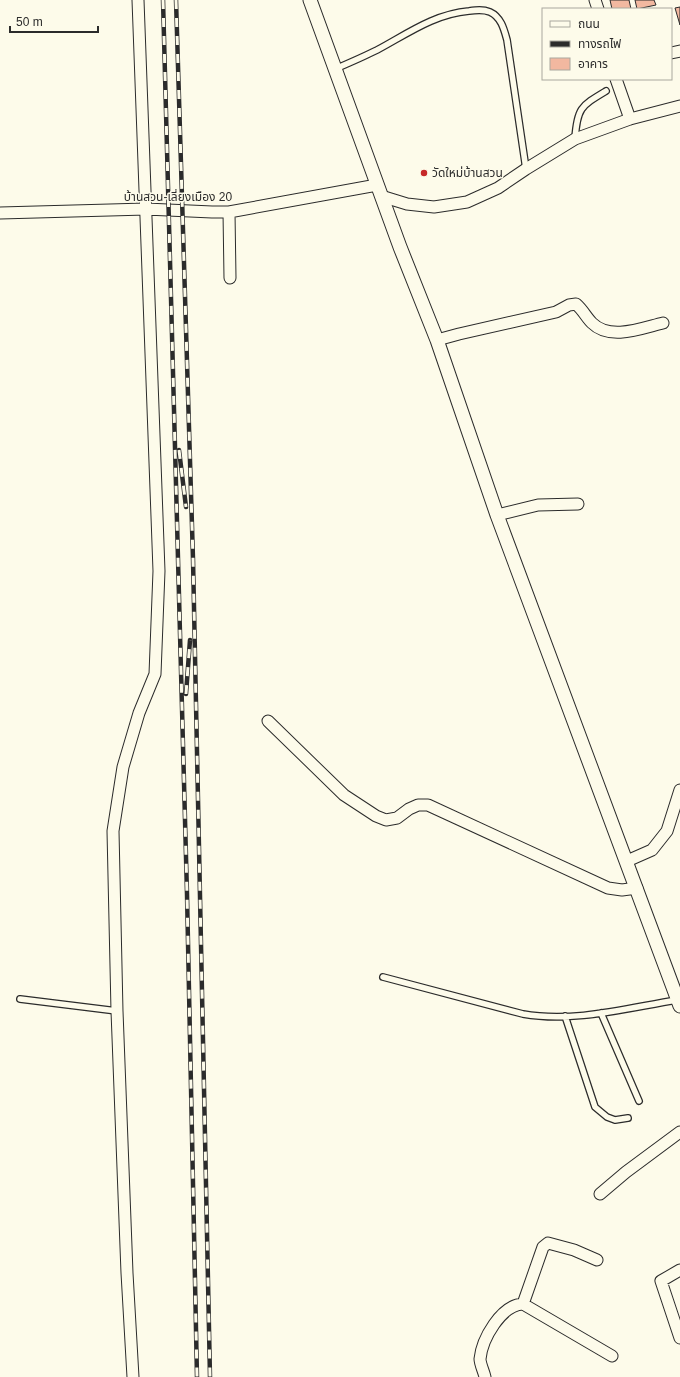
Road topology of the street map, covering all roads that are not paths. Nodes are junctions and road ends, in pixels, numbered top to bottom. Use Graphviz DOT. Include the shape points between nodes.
graph roads {
  1 [pos="138,0"];
  2 [pos="310,0"];
  3 [pos="335,69"];
  4 [pos="616,80"];
  5 [pos="606,91"];
  6 [pos="680,106"];
  7 [pos="630,119"];
  8 [pos="575,138"];
  9 [pos="526,169"];
  10 [pos="379,191"];
  11 [pos="146,209"];
  12 [pos="229,212"];
  13 [pos="0,214"];
  14 [pos="230,278"];
  15 [pos="663,323"];
  16 [pos="437,340"];
  17 [pos="578,504"];
  18 [pos="497,515"];
  19 [pos="268,721"];
  20 [pos="680,790"];
  21 [pos="627,861"];
  22 [pos="637,888"];
  23 [pos="383,977"];
  24 [pos="20,999"];
  25 [pos="679,1003"];
  26 [pos="117,1011"];
  27 [pos="601,1013"];
  28 [pos="565,1016"];
  29 [pos="639,1100"];
  30 [pos="628,1118"];
  31 [pos="680,1132"];
  32 [pos="600,1194"];
  33 [pos="597,1260"];
  34 [pos="680,1270"];
  35 [pos="523,1304"];
  36 [pos="680,1338"];
  37 [pos="612,1356"];
  38 [pos="133,1377"];
  39 [pos="485,1377"];
  1 -- 11 [label="street"];
  2 -- 3 [label="street"];
  3 -- 9 [label="lane" via="376,51 434,19 456,12 491,12 503,26 507,40"];
  3 -- 10 [label="street"];
  4 -- 7 [label="street"];
  5 -- 8 [label="lane" via="584,106 579,113"];
  6 -- 7 [label="street"];
  7 -- 8 [label="street"];
  8 -- 9 [label="street"];
  9 -- 10 [label="street" via="498,188 467,202 434,207 407,204"];
  10 -- 12 [label="street, บ้านสวน-เลี่ยงเมือง 20"];
  10 -- 16 [label="street"];
  11 -- 12 [label="street, บ้านสวน-เลี่ยงเมือง 20"];
  11 -- 13 [label="street, บ้านสวน-เลี่ยงเมือง 20"];
  11 -- 26 [label="street" via="159,571 156,674 139,713 123,767 112,832"];
  12 -- 14 [label="street"];
  15 -- 16 [label="street" via="614,332 597,327 576,304 556,312"];
  16 -- 18 [label="street"];
  17 -- 18 [label="street" via="538,505"];
  18 -- 21 [label="street"];
  19 -- 22 [label="street" via="344,795 376,816 386,820 397,818 418,805 428,805 608,888"];
  20 -- 21 [label="street" via="667,831 652,850"];
  21 -- 22 [label="street"];
  22 -- 25 [label="street"];
  23 -- 28 [label="lane" via="523,1014 538,1017"];
  24 -- 26 [label="lane"];
  25 -- 27 [label="lane"];
  26 -- 38 [label="street"];
  27 -- 28 [label="lane"];
  27 -- 29 [label="lane"];
  28 -- 30 [label="lane" via="594,1106 614,1120"];
  31 -- 32 [label="street"];
  33 -- 35 [label="street" via="548,1243 543,1247"];
  34 -- 36 [label="street" via="661,1281"];
  35 -- 37 [label="street"];
  35 -- 39 [label="street" via="516,1304 503,1314 486,1336 480,1360"];
}
